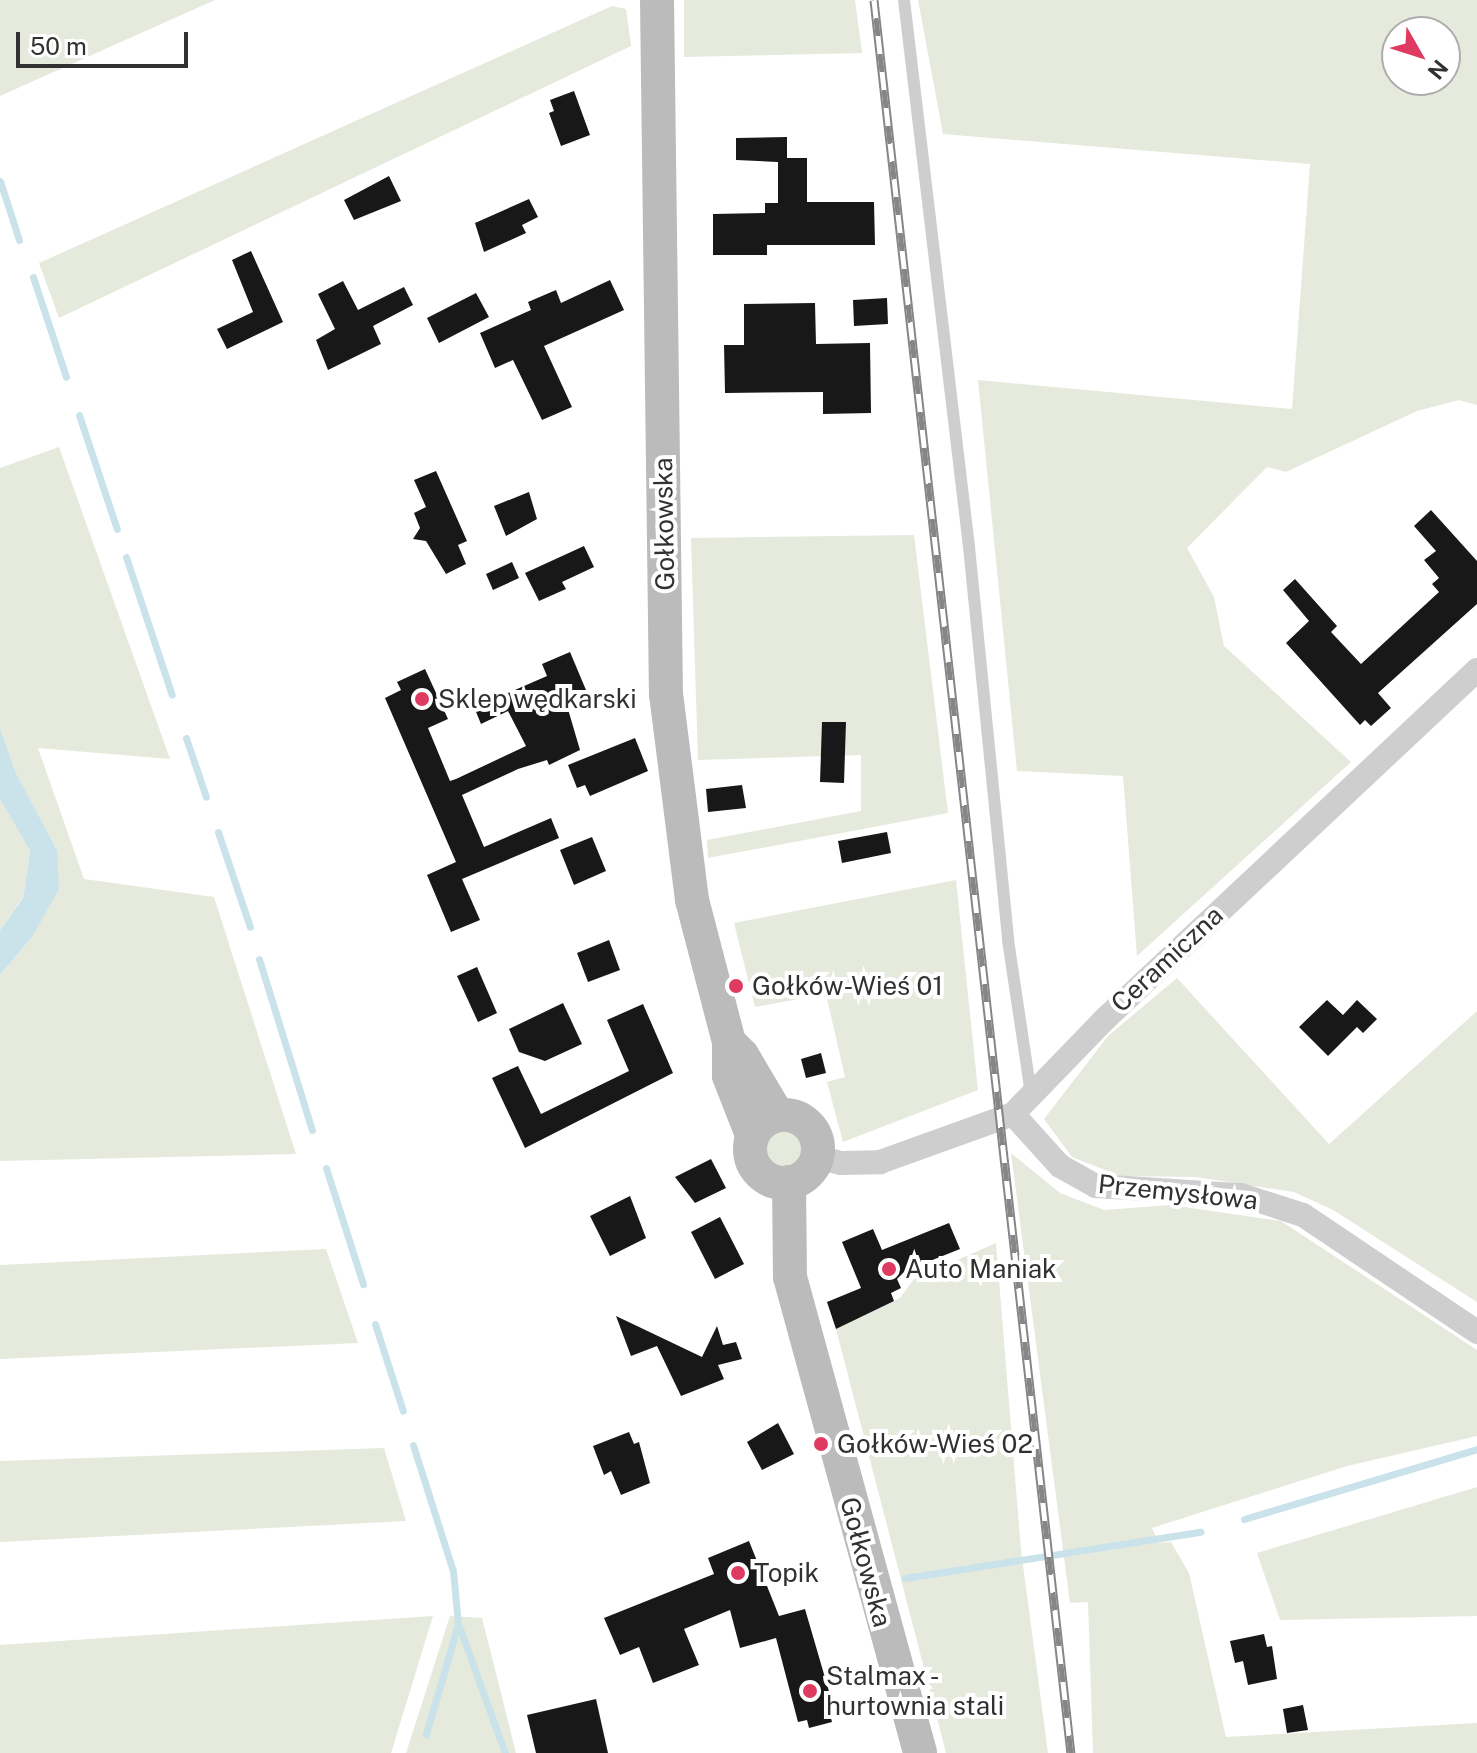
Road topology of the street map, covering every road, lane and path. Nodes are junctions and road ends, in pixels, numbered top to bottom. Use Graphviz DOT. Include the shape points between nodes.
graph roads {
  1 [pos="657,0"];
  2 [pos="904,0"];
  3 [pos="1477,670"];
  4 [pos="1031,1097"];
  5 [pos="1013,1114"];
  6 [pos="765,1125"];
  7 [pos="817,1157"];
  8 [pos="778,1180"];
  9 [pos="1477,1332"];
  10 [pos="920,1753"];
  1 -- 6 [label="street, Gołkowska" via="666,694 689,887 729,1042 742,1055"];
  2 -- 4 [label="lane" via="969,547 1008,940"];
  3 -- 4 [label="street, Ceramiczna" via="1105,1019"];
  4 -- 5 [label="street, Ceramiczna"];
  5 -- 7 [label="street, Ceramiczna" via="892,1159 853,1163"];
  5 -- 9 [label="street, Przemysłowa" via="1060,1166 1096,1186 1241,1195 1303,1215"];
  6 -- 7 [label="street" via="809,1125 816,1135"];
  6 -- 8 [label="street" via="751,1159"];
  7 -- 8 [label="street" via="805,1177"];
  8 -- 10 [label="street, Gołkowska" via="790,1277"];
}
